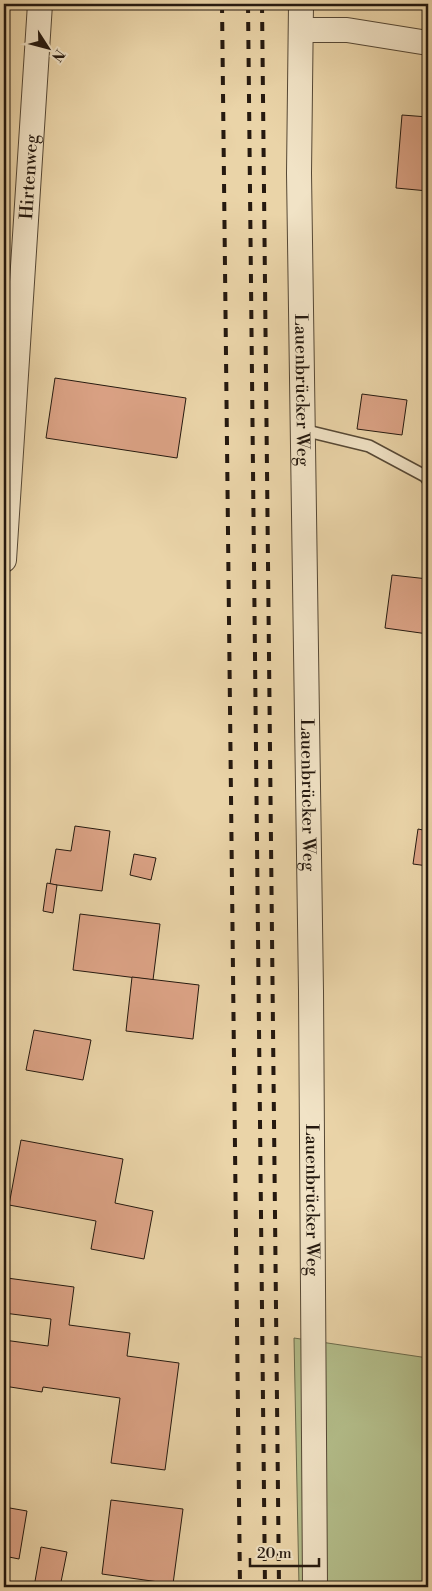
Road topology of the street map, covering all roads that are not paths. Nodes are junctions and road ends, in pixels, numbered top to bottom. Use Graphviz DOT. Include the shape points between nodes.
graph roads {
  1 [pos="40,4"];
  2 [pos="301,4"];
  3 [pos="301,30"];
  4 [pos="428,43"];
  5 [pos="303,430"];
  6 [pos="428,480"];
  7 [pos="4,560"];
  8 [pos="315,1587"];
  1 -- 7 [label="street, Hirtenweg"];
  2 -- 3 [label="street, Lauenbrücker Weg"];
  3 -- 4 [label="street" via="347,30"];
  3 -- 5 [label="street, Lauenbrücker Weg" via="299,173"];
  5 -- 6 [label="lane" via="369,446"];
  5 -- 8 [label="street, Lauenbrücker Weg"];
}
